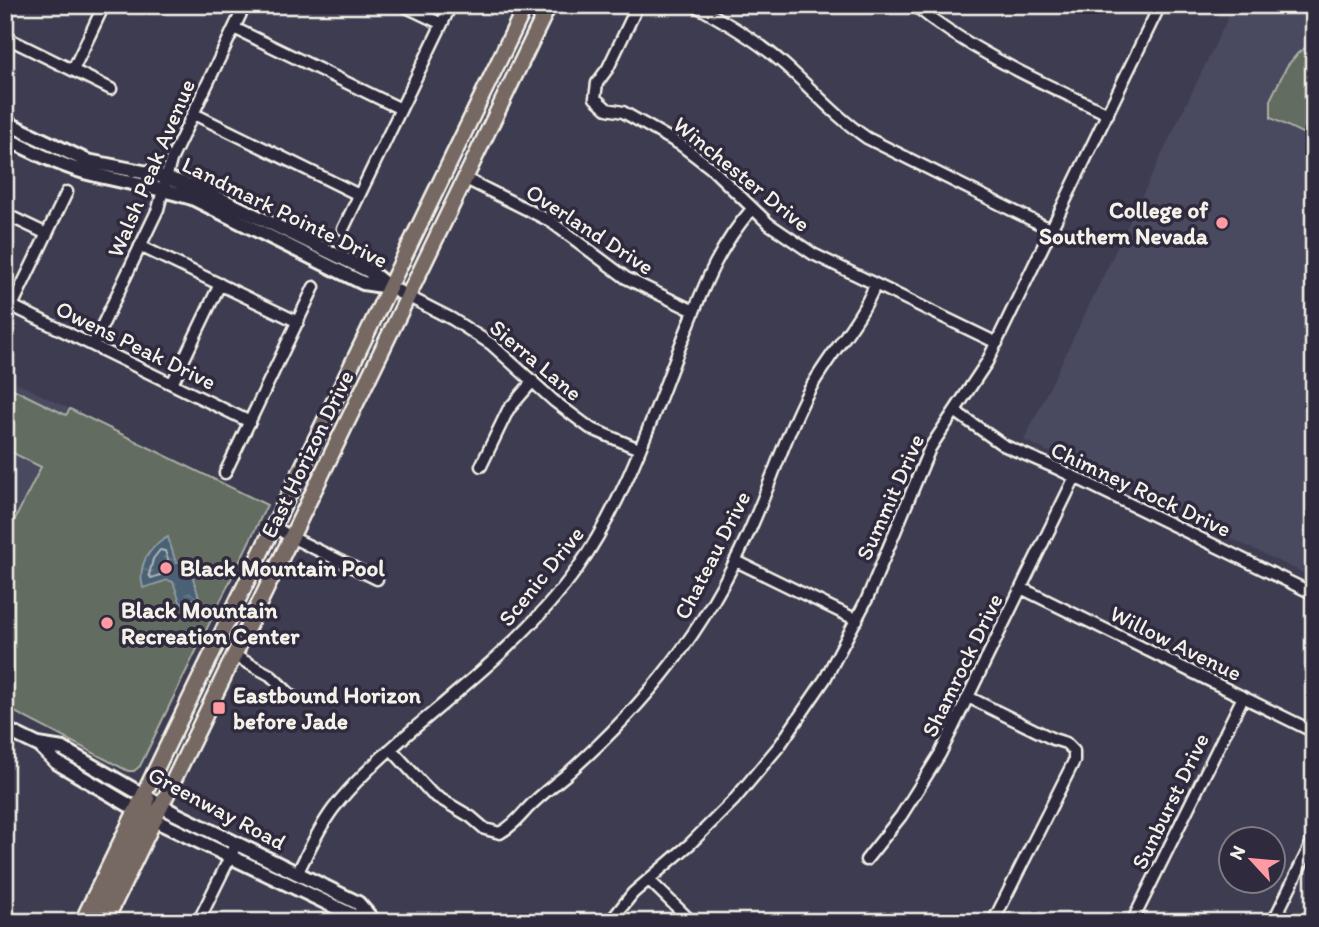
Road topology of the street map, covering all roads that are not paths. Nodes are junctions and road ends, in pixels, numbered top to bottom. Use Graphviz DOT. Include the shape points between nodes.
graph roads {
  1 [pos="104,5"];
  2 [pos="245,5"];
  3 [pos="402,5"];
  4 [pos="451,5"];
  5 [pos="526,5"];
  6 [pos="550,5"];
  7 [pos="639,5"];
  8 [pos="694,5"];
  9 [pos="914,5"];
  10 [pos="1160,5"];
  11 [pos="442,24"];
  12 [pos="234,28"];
  13 [pos="5,37"];
  14 [pos="73,70"];
  15 [pos="111,89"];
  16 [pos="401,109"];
  17 [pos="194,114"];
  18 [pos="1108,114"];
  19 [pos="5,122"];
  20 [pos="5,138"];
  21 [pos="466,179"];
  22 [pos="165,183"];
  23 [pos="67,192"];
  24 [pos="359,195"];
  25 [pos="752,209"];
  26 [pos="5,214"];
  27 [pos="343,229"];
  28 [pos="1052,230"];
  29 [pos="47,234"];
  30 [pos="141,246"];
  31 [pos="220,284"];
  32 [pos="875,285"];
  33 [pos="314,287"];
  34 [pos="389,287"];
  35 [pos="409,297"];
  36 [pos="9,306"];
  37 [pos="694,311"];
  38 [pos="298,322"];
  39 [pos="997,343"];
  40 [pos="93,345"];
  41 [pos="533,381"];
  42 [pos="172,384"];
  43 [pos="956,412"];
  44 [pos="250,422"];
  45 [pos="639,449"];
  46 [pos="481,466"];
  47 [pos="225,474"];
  48 [pos="1075,477"];
  49 [pos="273,526"];
  50 [pos="291,537"];
  51 [pos="736,561"];
  52 [pos="377,579"];
  53 [pos="1021,588"];
  54 [pos="1314,594"];
  55 [pos="857,620"];
  56 [pos="235,656"];
  57 [pos="293,697"];
  58 [pos="968,697"];
  59 [pos="1243,697"];
  60 [pos="5,729"];
  61 [pos="1314,732"];
  62 [pos="38,744"];
  63 [pos="391,749"];
  64 [pos="143,794"];
  65 [pos="162,806"];
  66 [pos="145,815"];
  67 [pos="1314,838"];
  68 [pos="236,845"];
  69 [pos="230,857"];
  70 [pos="866,860"];
  71 [pos="297,874"];
  72 [pos="649,880"];
  73 [pos="374,920"];
  74 [pos="82,922"];
  75 [pos="94,922"];
  76 [pos="105,922"];
  77 [pos="198,922"];
  78 [pos="610,922"];
  79 [pos="692,922"];
  80 [pos="993,922"];
  81 [pos="1132,922"];
  82 [pos="1273,922"];
  1 -- 14 [label="street"];
  2 -- 12 [label="street, Walsh Peak Avenue"];
  3 -- 11 [label="street"];
  4 -- 11 [label="street"];
  5 -- 34 [label="main road, East Horizon Drive"];
  6 -- 21 [label="main road, East Horizon Drive"];
  7 -- 25 [label="street, Winchester Drive" via="597,83 595,98 607,109 623,112 681,145"];
  8 -- 28 [label="street" via="766,49 867,138"];
  9 -- 18 [label="street" via="978,51"];
  10 -- 18 [label="street, Summit Drive"];
  11 -- 16 [label="street"];
  12 -- 16 [label="street"];
  12 -- 17 [label="street, Walsh Peak Avenue"];
  13 -- 14 [label="street"];
  14 -- 15 [label="street"];
  16 -- 24 [label="street"];
  17 -- 22 [label="street, Walsh Peak Avenue"];
  17 -- 24 [label="street"];
  18 -- 28 [label="street, Summit Drive"];
  19 -- 22 [label="street, Landmark Pointe Drive" via="87,161"];
  20 -- 22 [label="street, Landmark Pointe Drive" via="95,175"];
  21 -- 35 [label="main road, East Horizon Drive"];
  21 -- 37 [label="street, Overland Drive" via="550,221 626,278"];
  22 -- 30 [label="street, Walsh Peak Avenue"];
  22 -- 34 [label="street, Landmark Pointe Drive" via="196,187 369,271"];
  23 -- 29 [label="street"];
  24 -- 27 [label="street"];
  25 -- 32 [label="street, Winchester Drive" via="813,254"];
  25 -- 37 [label="street, Scenic Drive" via="721,249"];
  26 -- 29 [label="street"];
  28 -- 39 [label="street, Summit Drive"];
  29 -- 36 [label="street"];
  30 -- 31 [label="street"];
  30 -- 40 [label="street, Walsh Peak Avenue"];
  31 -- 38 [label="street"];
  31 -- 42 [label="street"];
  32 -- 39 [label="street, Winchester Drive"];
  32 -- 51 [label="street, Chateau Drive" via="863,311 802,402"];
  33 -- 38 [label="street"];
  34 -- 35 [label="street, Landmark Pointe Drive"];
  34 -- 49 [label="main road, East Horizon Drive"];
  35 -- 41 [label="street, Sierra Lane" via="491,344"];
  35 -- 50 [label="main road, East Horizon Drive"];
  36 -- 40 [label="street, Owens Peak Drive"];
  37 -- 45 [label="street, Scenic Drive"];
  38 -- 44 [label="street"];
  39 -- 43 [label="street, Summit Drive"];
  40 -- 42 [label="street, Owens Peak Drive"];
  41 -- 45 [label="street, Sierra Lane" via="590,428"];
  41 -- 46 [label="street" via="508,410"];
  42 -- 44 [label="street, Owens Peak Drive"];
  43 -- 48 [label="street, Chimney Rock Drive" via="1016,452"];
  43 -- 55 [label="street, Summit Drive" via="921,466"];
  44 -- 47 [label="street"];
  45 -- 63 [label="street, Scenic Drive" via="607,522 557,595 509,646"];
  48 -- 53 [label="street, Shamrock Drive"];
  48 -- 54 [label="street, Chimney Rock Drive"];
  49 -- 50 [label="street"];
  49 -- 64 [label="main road, East Horizon Drive"];
  50 -- 52 [label="street"];
  50 -- 56 [label="main road, East Horizon Drive"];
  51 -- 55 [label="street"];
  51 -- 63 [label="street, Chateau Drive" via="705,618 649,693 513,826 500,833 485,829 432,794"];
  53 -- 58 [label="street, Shamrock Drive"];
  53 -- 59 [label="street, Willow Avenue"];
  55 -- 72 [label="street, Summit Drive" via="808,706 762,768"];
  56 -- 57 [label="street" via="270,674"];
  56 -- 65 [label="main road, East Horizon Drive"];
  58 -- 70 [label="street, Shamrock Drive" via="922,786"];
  58 -- 80 [label="street" via="1074,751 1074,761"];
  59 -- 61 [label="street, Willow Avenue"];
  59 -- 81 [label="street, Sunburst Drive"];
  60 -- 62 [label="street, Greenway Road"];
  62 -- 64 [label="street, Greenway Road" via="63,749"];
  62 -- 66 [label="street, Greenway Road" via="56,762"];
  63 -- 71 [label="street, Scenic Drive" via="330,812"];
  64 -- 65 [label="street, Greenway Road"];
  64 -- 66 [label="main road" via="148,804"];
  65 -- 66 [label="main road, East Horizon Drive"];
  65 -- 68 [label="street, Greenway Road"];
  66 -- 69 [label="street, Greenway Road"];
  66 -- 74 [label="main road, East Horizon Drive"];
  66 -- 75 [label="main road"];
  66 -- 76 [label="main road, East Horizon Drive"];
  67 -- 82 [label="street"];
  68 -- 69 [label="street"];
  68 -- 71 [label="street, Greenway Road"];
  69 -- 73 [label="street, Greenway Road" via="352,915"];
  69 -- 77 [label="street"];
  71 -- 73 [label="street, Greenway Road" via="358,903"];
  72 -- 78 [label="street, Summit Drive"];
  72 -- 79 [label="street"];
}
